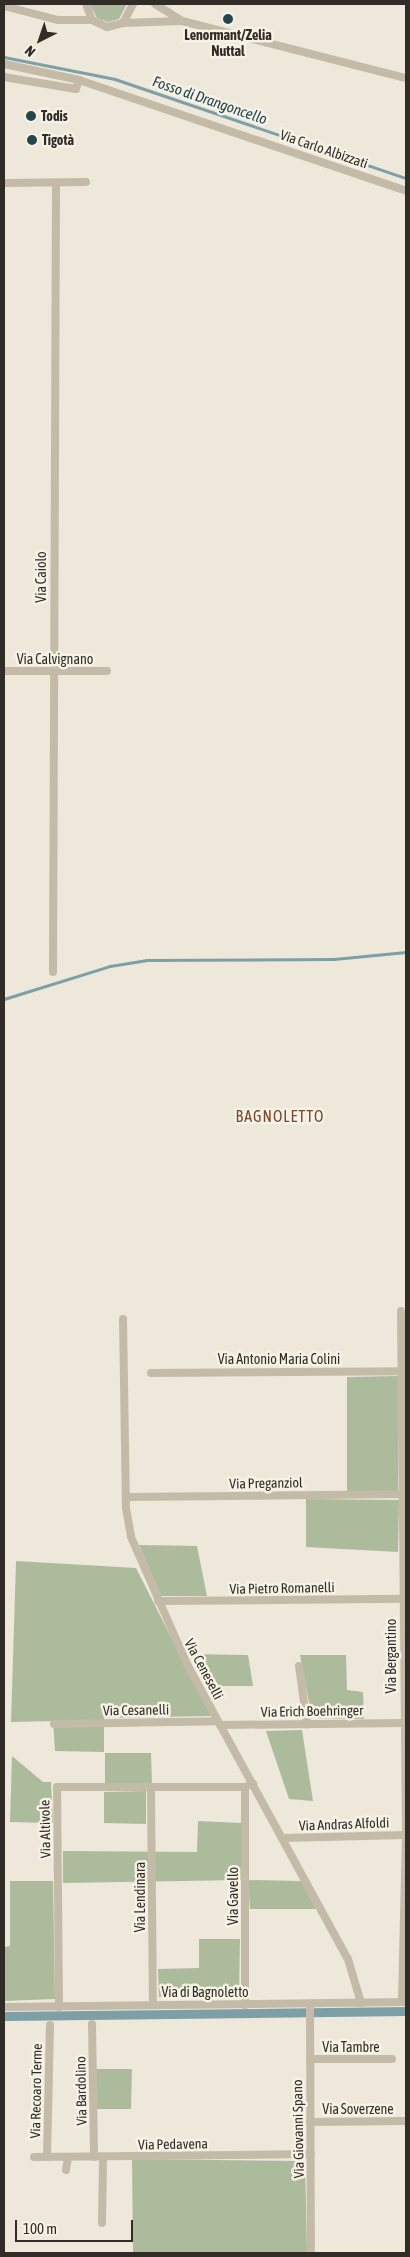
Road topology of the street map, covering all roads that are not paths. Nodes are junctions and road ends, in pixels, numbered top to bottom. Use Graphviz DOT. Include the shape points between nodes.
graph roads {
  1 [pos="78,4"];
  2 [pos="134,4"];
  3 [pos="155,4"];
  4 [pos="4,6"];
  5 [pos="86,6"];
  6 [pos="92,20"];
  7 [pos="182,22"];
  8 [pos="123,23"];
  9 [pos="4,64"];
  10 [pos="4,77"];
  11 [pos="406,78"];
  12 [pos="79,80"];
  13 [pos="86,182"];
  14 [pos="4,183"];
  15 [pos="56,183"];
  16 [pos="406,190"];
  17 [pos="4,671"];
  18 [pos="53,671"];
  19 [pos="107,671"];
  20 [pos="53,972"];
  21 [pos="401,1310"];
  22 [pos="123,1319"];
  23 [pos="404,1371"];
  24 [pos="152,1373"];
  25 [pos="405,1494"];
  26 [pos="126,1497"];
  27 [pos="405,1599"];
  28 [pos="158,1601"];
  29 [pos="299,1666"];
  30 [pos="219,1723"];
  31 [pos="403,1723"];
  32 [pos="54,1724"];
  33 [pos="307,1724"];
  34 [pos="249,1786"];
  35 [pos="151,1788"];
  36 [pos="406,1835"];
  37 [pos="284,1838"];
  38 [pos="404,2002"];
  39 [pos="361,2003"];
  40 [pos="153,2005"];
  41 [pos="245,2005"];
  42 [pos="7,2007"];
  43 [pos="59,2007"];
  44 [pos="310,2009"];
  45 [pos="50,2024"];
  46 [pos="92,2024"];
  47 [pos="310,2059"];
  48 [pos="392,2059"];
  49 [pos="406,2121"];
  50 [pos="310,2122"];
  51 [pos="311,2154"];
  52 [pos="34,2157"];
  53 [pos="47,2157"];
  54 [pos="68,2157"];
  55 [pos="98,2157"];
  56 [pos="66,2170"];
  57 [pos="102,2223"];
  58 [pos="311,2253"];
  1 -- 5 [label="street"];
  2 -- 8 [label="street"];
  3 -- 7 [label="street"];
  4 -- 6 [label="street" via="62,20"];
  5 -- 6 [label="street"];
  6 -- 8 [label="street" via="107,27"];
  7 -- 8 [label="street"];
  7 -- 11 [label="street"];
  9 -- 12 [label="street, Via Carlo Albizzati"];
  10 -- 12 [label="street" via="76,89"];
  12 -- 16 [label="street, Via Carlo Albizzati"];
  13 -- 15 [label="street"];
  14 -- 15 [label="street"];
  15 -- 18 [label="street, Via Caiolo"];
  17 -- 18 [label="street, Via Calvignano"];
  18 -- 19 [label="street, Via Calvignano"];
  18 -- 20 [label="street, Via Caiolo"];
  21 -- 23 [label="street, Via Bergantino"];
  22 -- 26 [label="street, Via Ceneselli"];
  23 -- 24 [label="street, Via Antonio Maria Colini"];
  23 -- 25 [label="street, Via Bergantino"];
  25 -- 26 [label="street, Via Preganziol"];
  25 -- 27 [label="street, Via Bergantino"];
  26 -- 28 [label="street, Via Ceneselli" via="131,1537"];
  27 -- 28 [label="street, Via Pietro Romanelli"];
  27 -- 31 [label="street, Via Bergantino"];
  28 -- 30 [label="street, Via Ceneselli"];
  29 -- 33 [label="street"];
  30 -- 32 [label="street, Via Cesanelli"];
  30 -- 33 [label="street, Via Erich Boehringer"];
  30 -- 34 [label="street, Via Ceneselli"];
  31 -- 33 [label="street, Via Erich Boehringer"];
  31 -- 36 [label="street, Via Bergantino"];
  34 -- 35 [label="street, Via Altivole"];
  34 -- 37 [label="street, Via Ceneselli"];
  34 -- 41 [label="street, Via Gavello"];
  35 -- 40 [label="street, Via Lendinara"];
  35 -- 43 [label="street, Via Altivole" via="57,1788"];
  36 -- 37 [label="street, Via Andras Alfoldi"];
  36 -- 38 [label="street, Via Bergantino"];
  37 -- 39 [label="street, Via Ceneselli" via="350,1962"];
  38 -- 39 [label="street, Via di Bagnoletto"];
  39 -- 44 [label="street, Via di Bagnoletto"];
  40 -- 41 [label="street, Via di Bagnoletto"];
  40 -- 43 [label="street, Via di Bagnoletto"];
  41 -- 44 [label="street, Via di Bagnoletto"];
  42 -- 43 [label="street, Via di Bagnoletto"];
  44 -- 47 [label="street, Via Giovanni Spano"];
  45 -- 53 [label="street, Via Recoaro Terme"];
  46 -- 55 [label="street, Via Bardolino"];
  47 -- 48 [label="street, Via Tambre"];
  47 -- 50 [label="street, Via Giovanni Spano"];
  49 -- 50 [label="street, Via Soverzene"];
  50 -- 51 [label="street, Via Giovanni Spano"];
  51 -- 55 [label="street, Via Pedavena"];
  51 -- 58 [label="street, Via Giovanni Spano"];
  52 -- 53 [label="street, Via Pedavena"];
  53 -- 54 [label="street, Via Pedavena"];
  54 -- 55 [label="street, Via Pedavena"];
  54 -- 56 [label="street"];
  55 -- 57 [label="street, Via Bardolino"];
}
